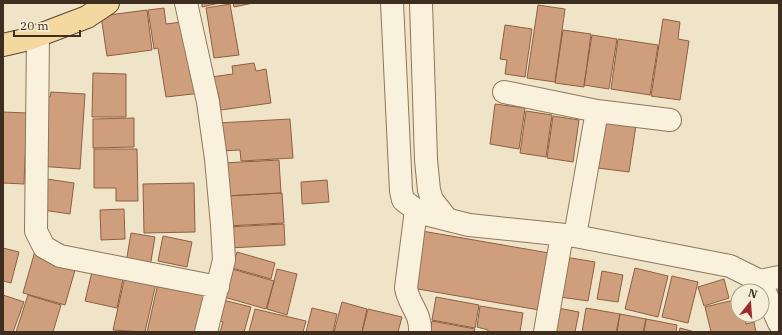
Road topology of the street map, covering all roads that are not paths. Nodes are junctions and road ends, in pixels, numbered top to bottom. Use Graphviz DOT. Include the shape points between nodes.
graph roads {
  1 [pos="108,3"];
  2 [pos="186,3"];
  3 [pos="392,3"];
  4 [pos="422,3"];
  5 [pos="38,36"];
  6 [pos="3,45"];
  7 [pos="504,92"];
  8 [pos="597,111"];
  9 [pos="670,120"];
  10 [pos="416,210"];
  11 [pos="447,219"];
  12 [pos="568,236"];
  13 [pos="770,279"];
  14 [pos="218,287"];
  15 [pos="779,323"];
  16 [pos="206,332"];
  17 [pos="420,332"];
  18 [pos="545,332"];
  1 -- 5 [label="main road" via="87,17"];
  2 -- 14 [label="street" via="208,102 216,159 224,260"];
  3 -- 10 [label="street" via="401,191 403,200"];
  4 -- 11 [label="street" via="429,190 432,200"];
  5 -- 6 [label="main road"];
  5 -- 14 [label="street" via="36,231 44,247 60,256"];
  7 -- 8 [label="street"];
  8 -- 9 [label="street"];
  8 -- 12 [label="street"];
  10 -- 11 [label="street"];
  10 -- 17 [label="street" via="406,288 408,299 419,316"];
  11 -- 12 [label="street" via="469,225"];
  12 -- 13 [label="street" via="730,266"];
  12 -- 18 [label="street"];
  13 -- 15 [label="street"];
  14 -- 16 [label="street"];
}
